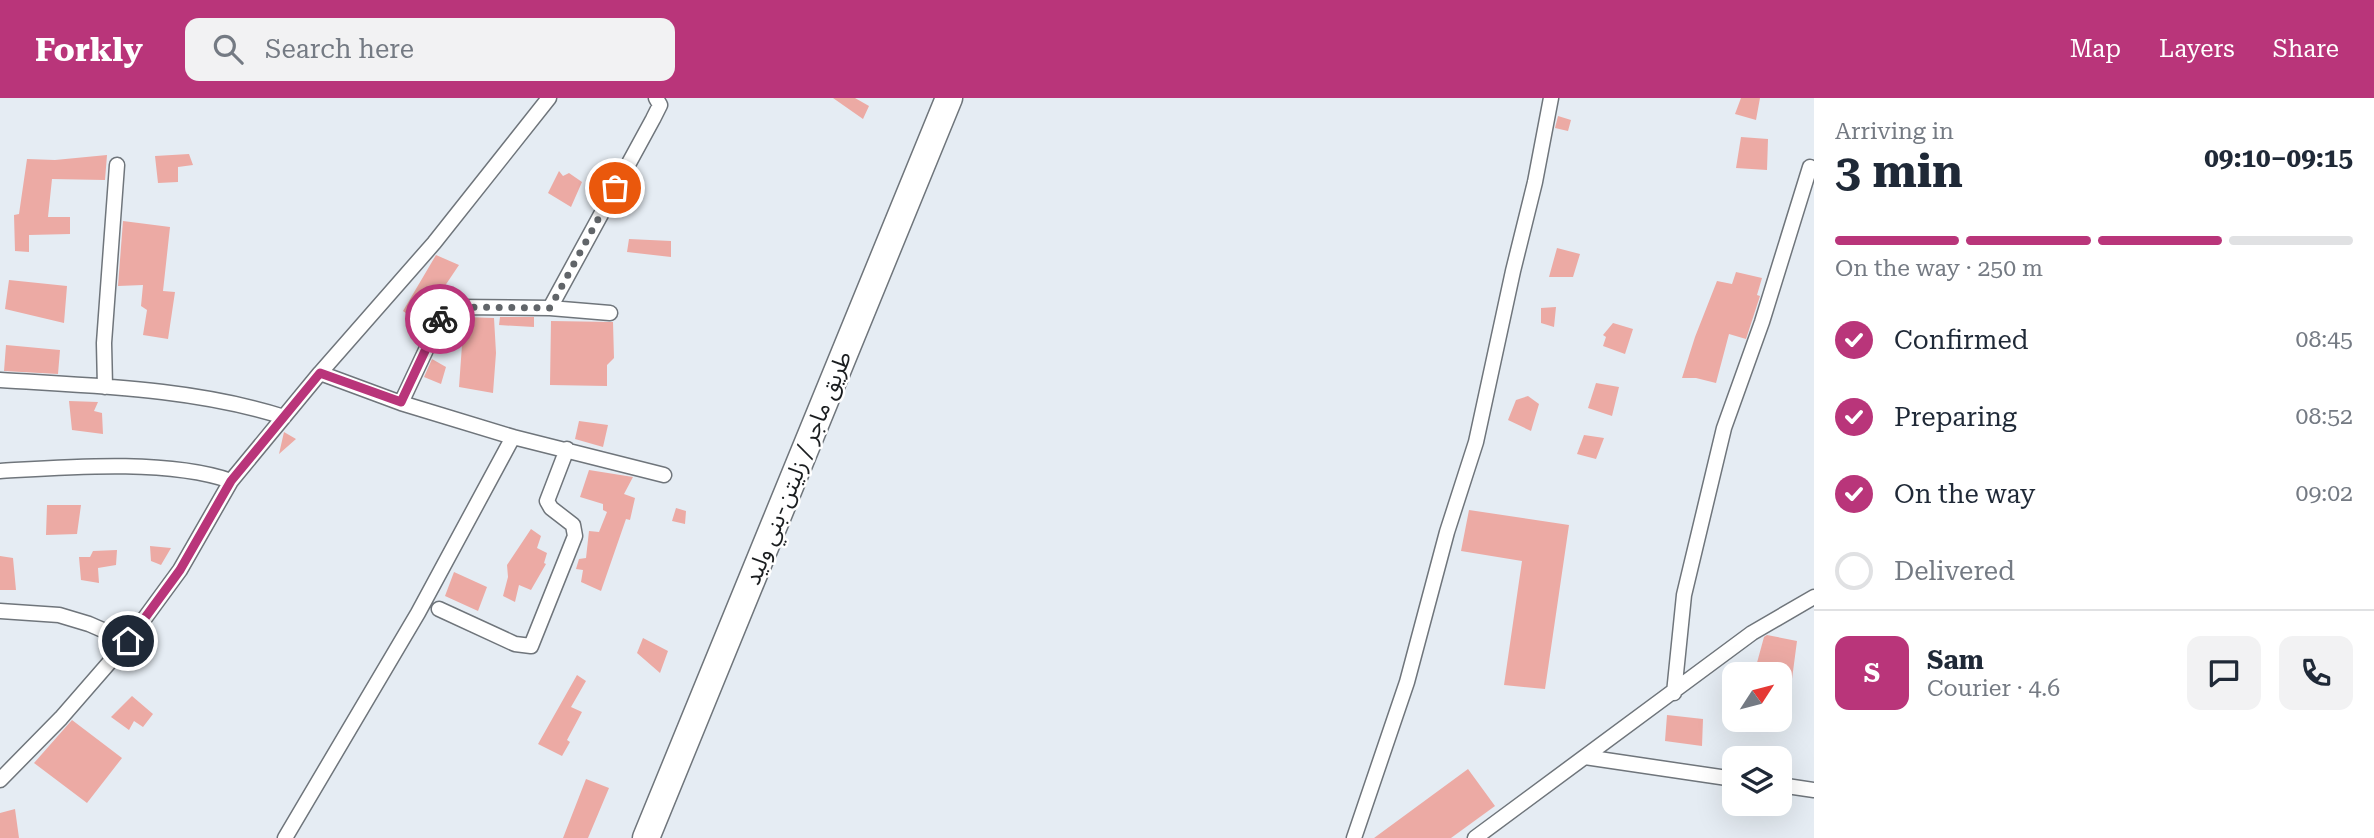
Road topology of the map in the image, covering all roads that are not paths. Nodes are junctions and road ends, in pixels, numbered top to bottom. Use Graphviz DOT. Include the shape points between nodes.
graph roads {
  1 [pos="549,98"];
  2 [pos="656,98"];
  3 [pos="949,98"];
  4 [pos="1551,98"];
  5 [pos="117,165"];
  6 [pos="1810,167"];
  7 [pos="550,308"];
  8 [pos="610,313"];
  9 [pos="320,373"];
  10 [pos="0,380"];
  11 [pos="105,387"];
  12 [pos="401,402"];
  13 [pos="284,417"];
  14 [pos="513,437"];
  15 [pos="567,449"];
  16 [pos="0,471"];
  17 [pos="664,475"];
  18 [pos="231,481"];
  19 [pos="1814,597"];
  20 [pos="1795,607"];
  21 [pos="439,609"];
  22 [pos="1814,610"];
  23 [pos="0,611"];
  24 [pos="128,641"];
  25 [pos="1674,693"];
  26 [pos="1585,757"];
  27 [pos="1722,777"];
  28 [pos="0,780"];
  29 [pos="1792,787"];
  30 [pos="1814,790"];
  31 [pos="285,838"];
  32 [pos="646,838"];
  33 [pos="1354,838"];
  34 [pos="1475,838"];
  1 -- 9 [label="street" via="434,243"];
  2 -- 7 [label="street" via="660,104 653,119"];
  3 -- 32 [label="highway, طريق ماجر / زليتن-بني وليد"];
  4 -- 33 [label="street" via="1476,442 1407,682"];
  5 -- 11 [label="street"];
  6 -- 25 [label="street" via="1724,428 1684,595"];
  7 -- 8 [label="street"];
  7 -- 12 [label="street" via="449,310"];
  9 -- 12 [label="street"];
  9 -- 13 [label="street"];
  10 -- 11 [label="street"];
  11 -- 13 [label="street" via="198,397"];
  12 -- 14 [label="street"];
  13 -- 18 [label="street"];
  14 -- 15 [label="street"];
  14 -- 31 [label="street" via="418,614"];
  15 -- 17 [label="street"];
  15 -- 21 [label="street" via="547,501 573,525 575,536 531,646 515,645"];
  16 -- 18 [label="street" via="144,468 207,473"];
  18 -- 24 [label="street" via="180,570"];
  19 -- 20 [label="street"];
  20 -- 22 [label="street"];
  20 -- 25 [label="street" via="1752,633"];
  23 -- 24 [label="street" via="59,615"];
  24 -- 28 [label="street"];
  25 -- 26 [label="street"];
  26 -- 27 [label="street"];
  26 -- 34 [label="street"];
  29 -- 30 [label="street"];
}
